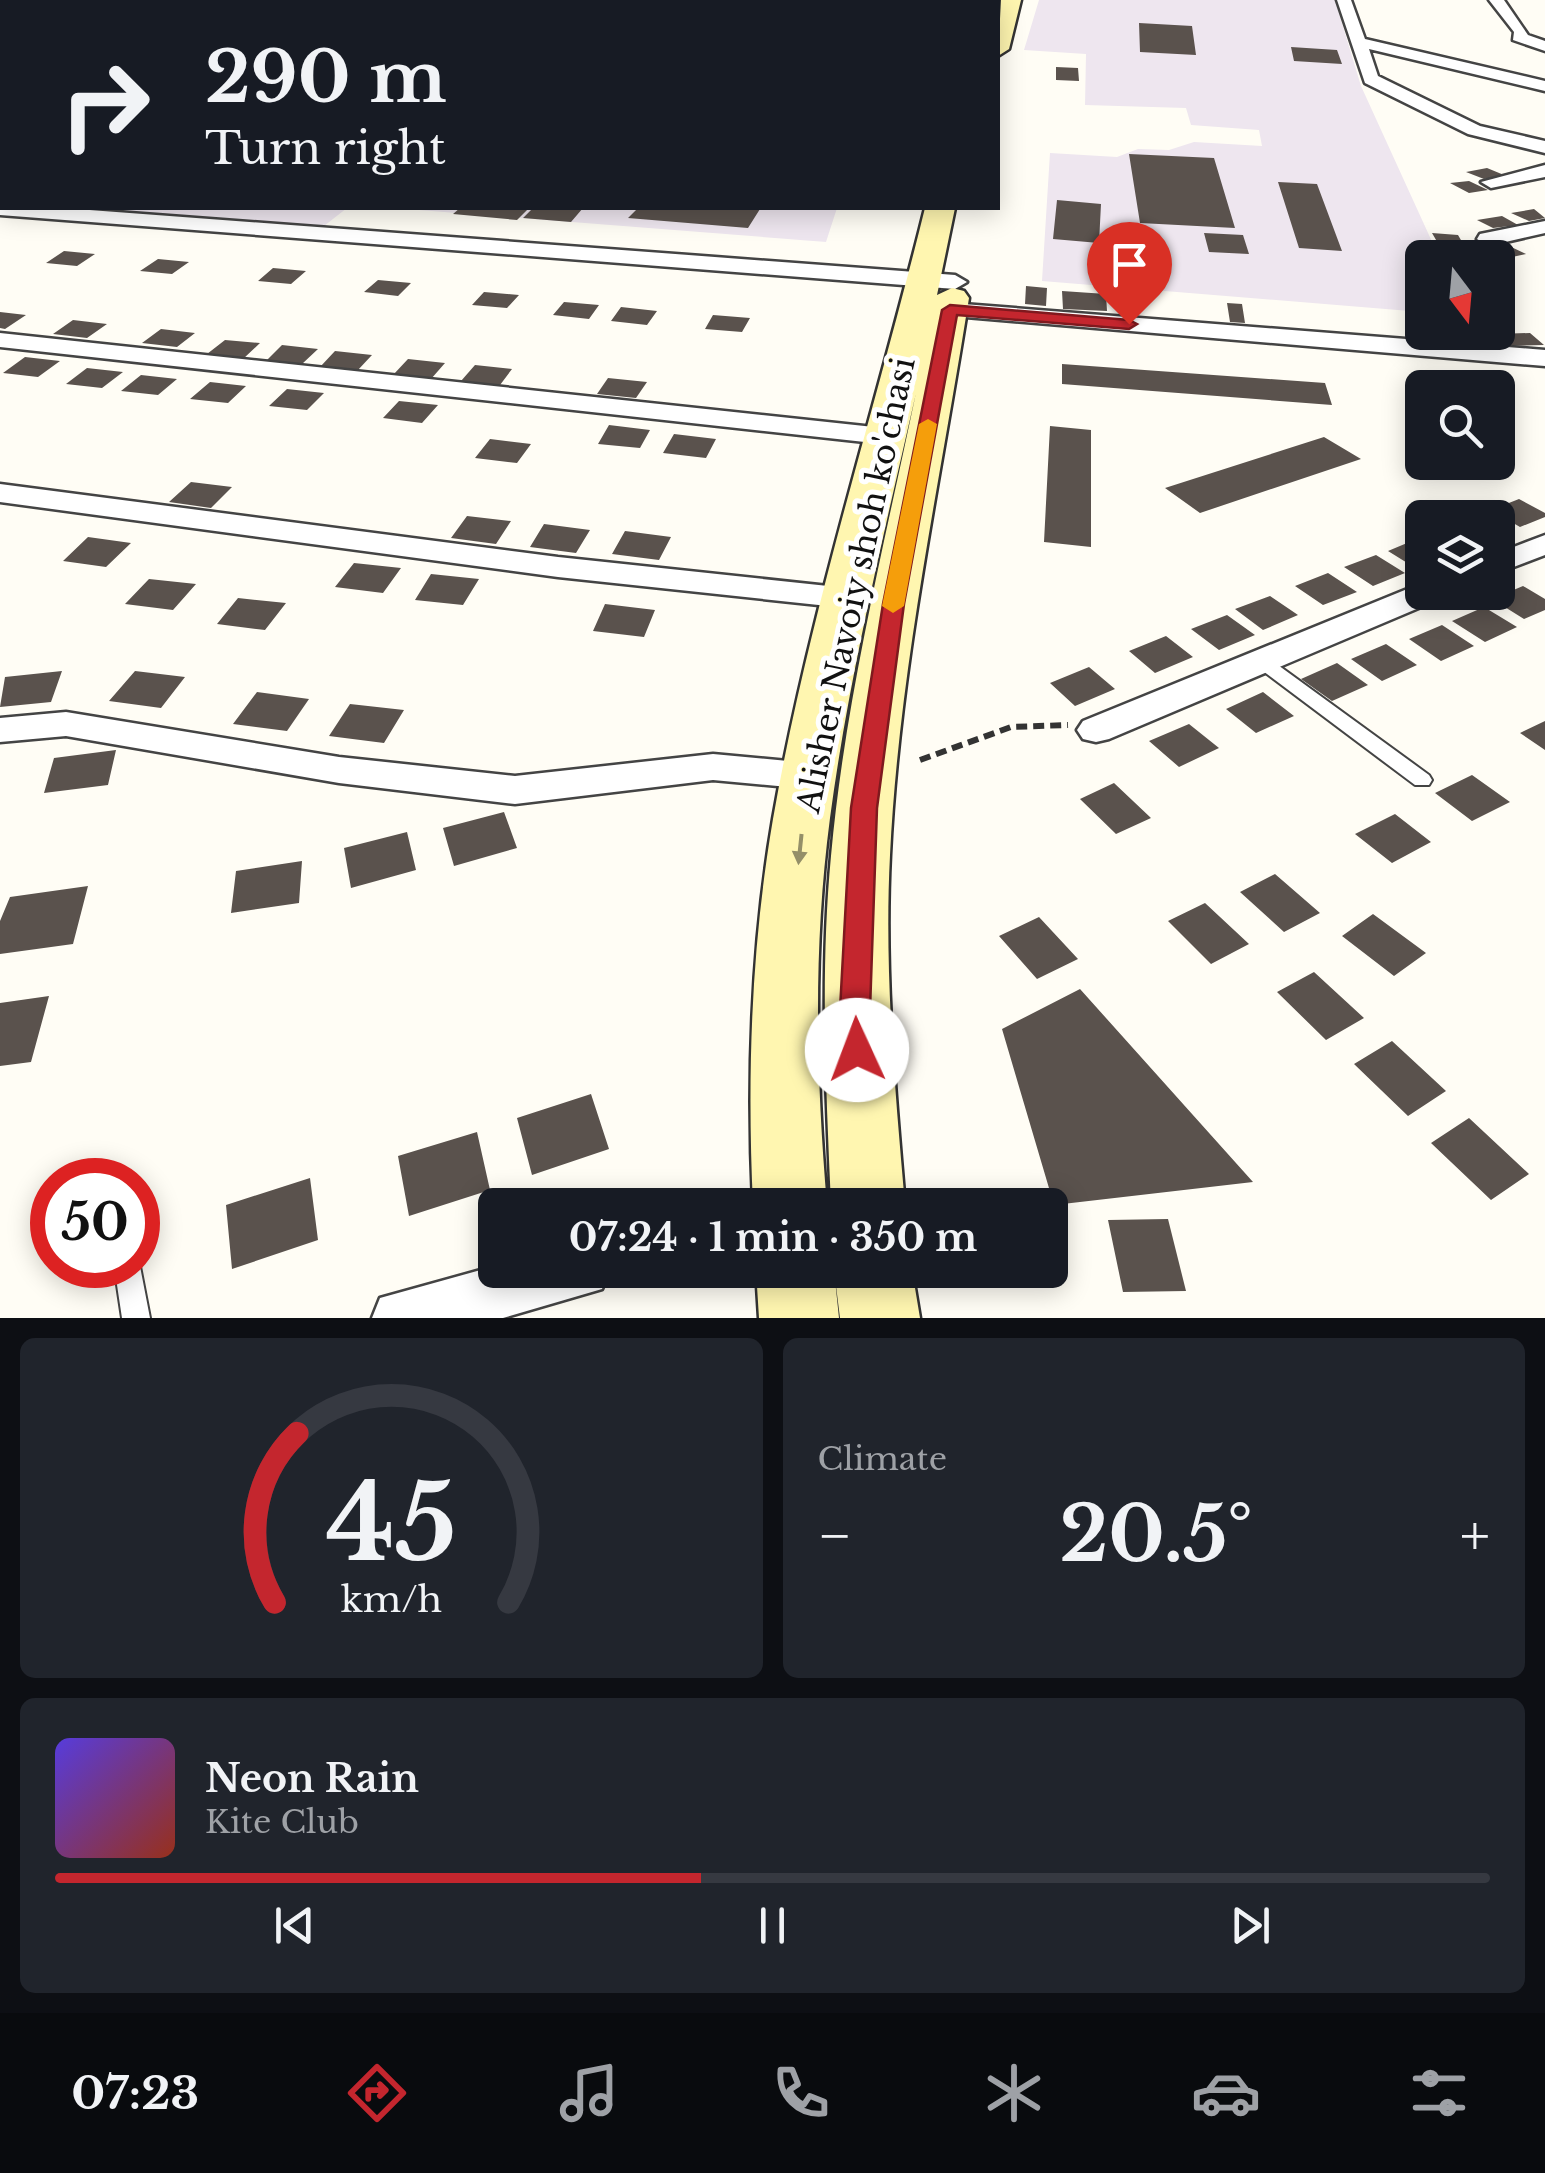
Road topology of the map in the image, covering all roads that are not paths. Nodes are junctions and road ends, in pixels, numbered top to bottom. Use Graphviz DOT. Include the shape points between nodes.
graph roads {
  1 [pos="1011,0"];
  2 [pos="1344,0"];
  3 [pos="1496,0"];
  4 [pos="1000,41"];
  5 [pos="1358,42"];
  6 [pos="1545,46"];
  7 [pos="1545,86"];
  8 [pos="1545,147"];
  9 [pos="1545,170"];
  10 [pos="1491,182"];
  11 [pos="12,210"];
  12 [pos="940,210"];
  13 [pos="967,210"];
  14 [pos="1545,227"];
  15 [pos="1488,239"];
  16 [pos="943,291"];
  17 [pos="0,340"];
  18 [pos="1545,358"];
  19 [pos="883,436"];
  20 [pos="0,494"];
  21 [pos="1545,544"];
  22 [pos="1515,557"];
  23 [pos="847,598"];
  24 [pos="1405,602"];
  25 [pos="1261,662"];
  26 [pos="0,730"];
  27 [pos="1096,730"];
  28 [pos="809,776"];
  29 [pos="1422,780"];
  30 [pos="790,1188"];
  31 [pos="867,1188"];
  32 [pos="131,1288"];
  33 [pos="515,1288"];
  34 [pos="796,1288"];
  35 [pos="876,1288"];
  36 [pos="136,1318"];
  37 [pos="400,1318"];
  38 [pos="799,1318"];
  39 [pos="880,1318"];
  1 -- 4 [label="main road"];
  2 -- 5 [label="street"];
  3 -- 6 [label="street" via="1522,32 1518,37"];
  5 -- 7 [label="street"];
  5 -- 8 [label="street" via="1371,79 1474,130"];
  9 -- 10 [label="street"];
  11 -- 16 [label="street"];
  12 -- 16 [label="main road, Alisher Navoiy shoh ko'chasi"];
  13 -- 16 [label="main road, Alisher Navoiy shoh ko'chasi"];
  14 -- 15 [label="street"];
  16 -- 18 [label="street"];
  16 -- 19 [label="main road, Alisher Navoiy shoh ko'chasi"];
  16 -- 31 [label="main road, Alisher Navoiy shoh ko'chasi" via="864,808 855,1010"];
  17 -- 19 [label="street"];
  19 -- 23 [label="main road, Alisher Navoiy shoh ko'chasi"];
  20 -- 23 [label="street" via="558,568"];
  21 -- 22 [label="street"];
  23 -- 28 [label="main road, Alisher Navoiy shoh ko'chasi"];
  24 -- 25 [label="street"];
  25 -- 27 [label="street"];
  25 -- 29 [label="lane"];
  26 -- 28 [label="street" via="66,724 339,770 515,790 713,767"];
  28 -- 30 [label="main road, Alisher Navoiy shoh ko'chasi, one-way" via="788,976"];
  32 -- 36 [label="lane"];
  33 -- 37 [label="street"];
  34 -- 38 [label="main road"];
  35 -- 39 [label="main road"];
}
